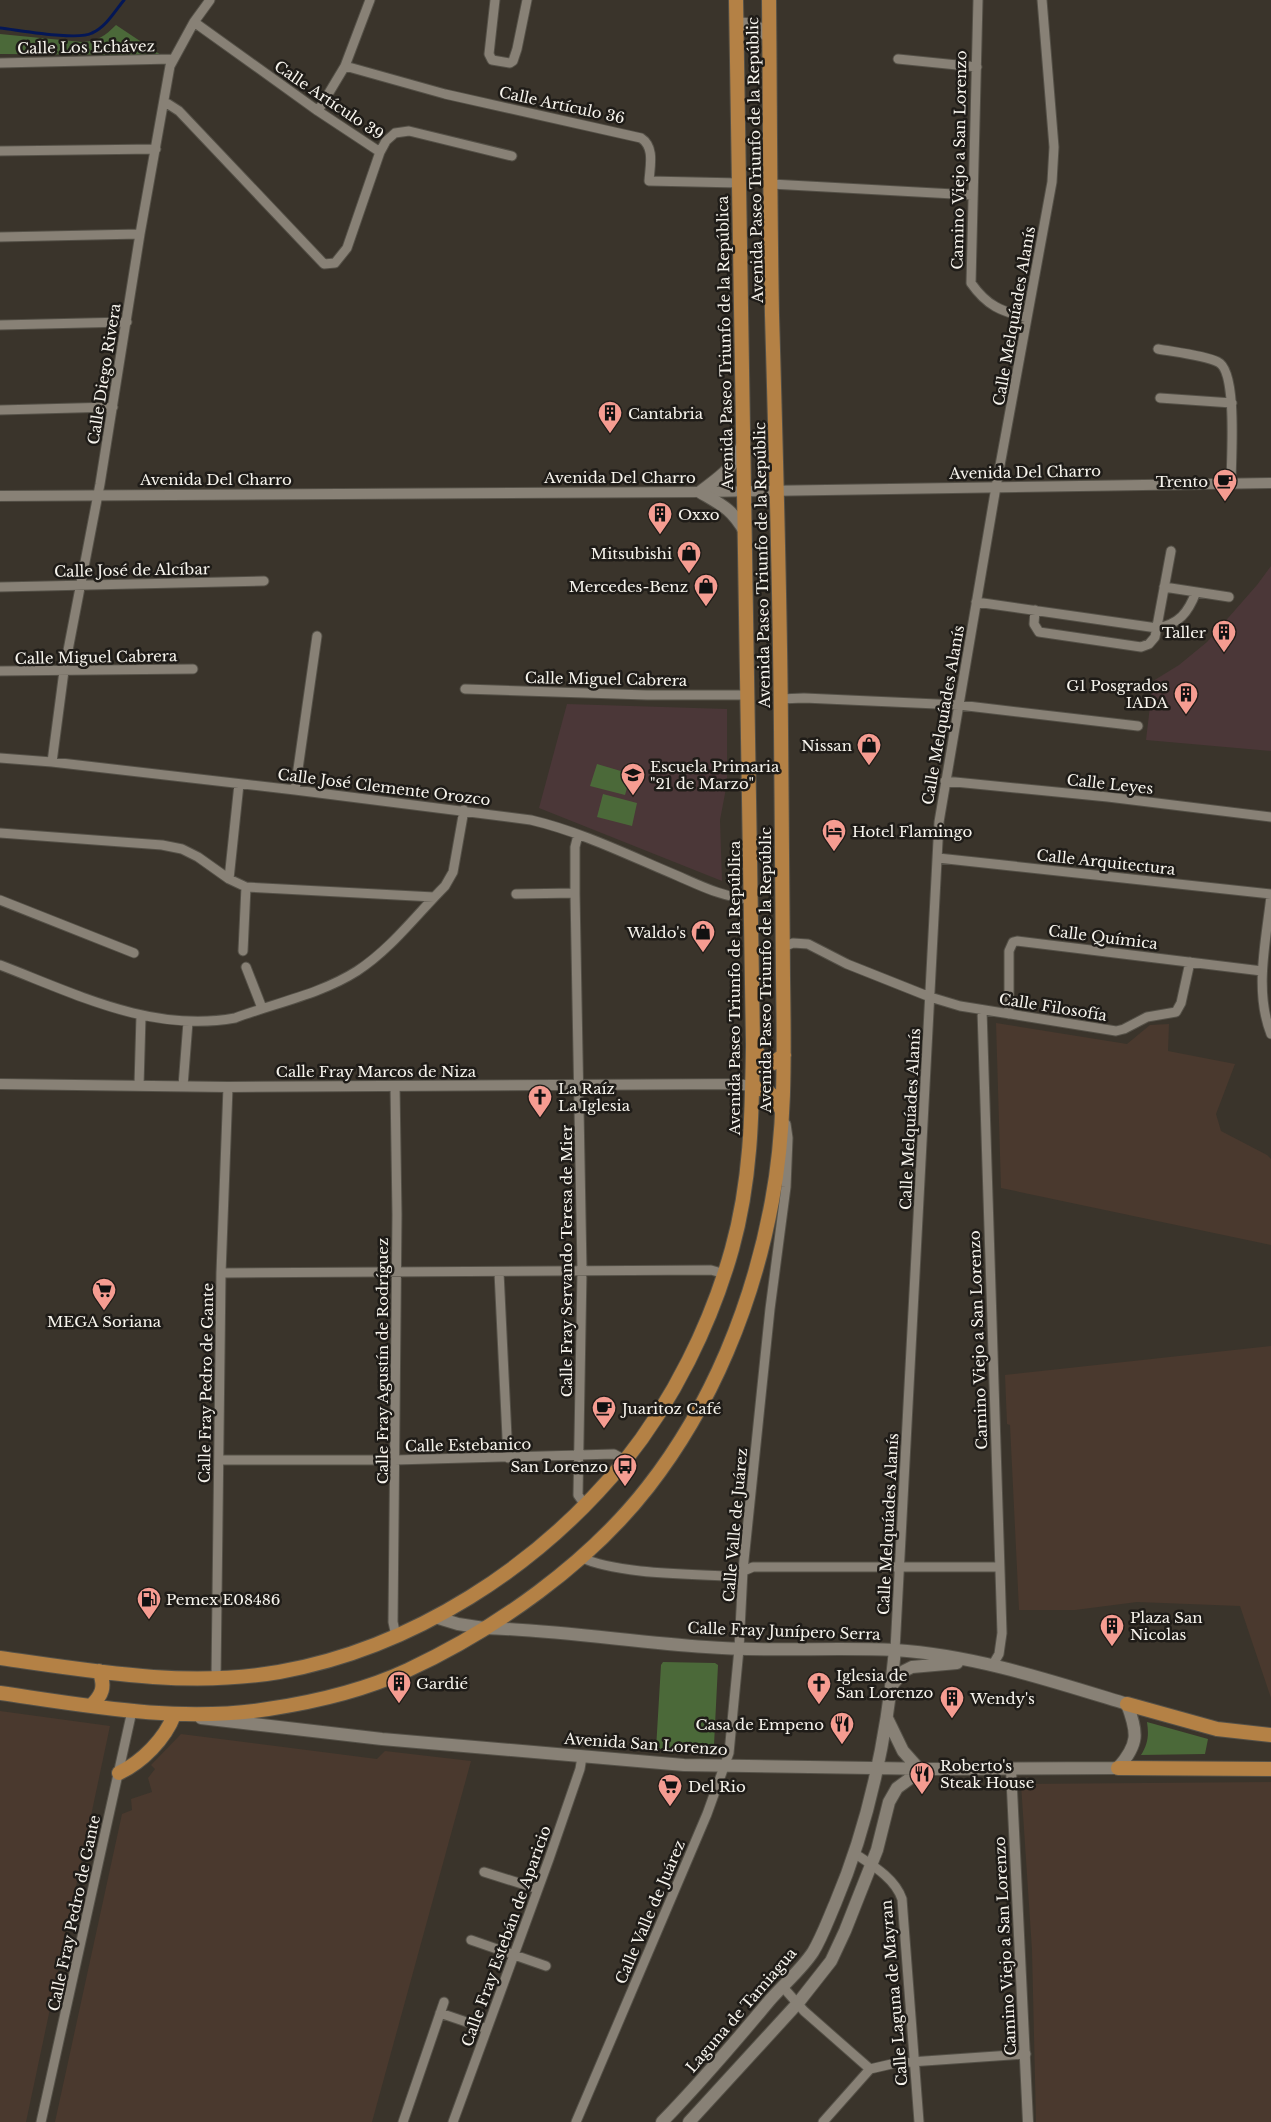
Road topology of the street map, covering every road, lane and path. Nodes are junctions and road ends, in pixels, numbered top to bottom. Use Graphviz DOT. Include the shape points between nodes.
graph roads {
  1 [pos="210,0"];
  2 [pos="370,0"];
  3 [pos="495,0"];
  4 [pos="527,0"];
  5 [pos="736,0"];
  6 [pos="769,0"];
  7 [pos="978,0"];
  8 [pos="1042,0"];
  9 [pos="194,22"];
  10 [pos="736,23"];
  11 [pos="770,38"];
  12 [pos="172,59"];
  13 [pos="898,59"];
  14 [pos="0,63"];
  15 [pos="345,66"];
  16 [pos="977,67"];
  17 [pos="165,102"];
  18 [pos="318,111"];
  19 [pos="156,149"];
  20 [pos="0,151"];
  21 [pos="380,152"];
  22 [pos="512,156"];
  23 [pos="739,182"];
  24 [pos="771,184"];
  25 [pos="972,195"];
  26 [pos="140,234"];
  27 [pos="0,237"];
  28 [pos="1027,318"];
  29 [pos="127,322"];
  30 [pos="0,325"];
  31 [pos="1158,349"];
  32 [pos="1160,398"];
  33 [pos="1232,403"];
  34 [pos="113,407"];
  35 [pos="0,410"];
  36 [pos="743,444"];
  37 [pos="1232,484"];
  38 [pos="1271,484"];
  39 [pos="996,487"];
  40 [pos="744,490"];
  41 [pos="778,490"];
  42 [pos="700,492"];
  43 [pos="99,494"];
  44 [pos="0,496"];
  45 [pos="745,532"];
  46 [pos="1171,551"];
  47 [pos="264,581"];
  48 [pos="80,584"];
  49 [pos="0,586"];
  50 [pos="1164,587"];
  51 [pos="1196,592"];
  52 [pos="1229,597"];
  53 [pos="976,602"];
  54 [pos="1035,610"];
  55 [pos="1157,628"];
  56 [pos="318,636"];
  57 [pos="193,669"];
  58 [pos="0,671"];
  59 [pos="64,671"];
  60 [pos="465,689"];
  61 [pos="747,695"];
  62 [pos="780,699"];
  63 [pos="959,706"];
  64 [pos="1138,726"];
  65 [pos="0,758"];
  66 [pos="52,762"];
  67 [pos="945,781"];
  68 [pos="240,784"];
  69 [pos="295,790"];
  70 [pos="464,810"];
  71 [pos="1271,817"];
  72 [pos="0,833"];
  73 [pos="578,835"];
  74 [pos="938,858"];
  75 [pos="229,879"];
  76 [pos="246,887"];
  77 [pos="575,893"];
  78 [pos="516,894"];
  79 [pos="1271,895"];
  80 [pos="434,897"];
  81 [pos="750,899"];
  82 [pos="0,900"];
  83 [pos="783,947"];
  84 [pos="243,950"];
  85 [pos="134,953"];
  86 [pos="1190,962"];
  87 [pos="0,965"];
  88 [pos="246,967"];
  89 [pos="1262,972"];
  90 [pos="930,997"];
  91 [pos="262,1008"];
  92 [pos="982,1010"];
  93 [pos="1009,1014"];
  94 [pos="141,1016"];
  95 [pos="188,1022"];
  96 [pos="1271,1034"];
  97 [pos="753,1045"];
  98 [pos="784,1055"];
  99 [pos="0,1084"];
  100 [pos="578,1084"];
  101 [pos="139,1085"];
  102 [pos="183,1086"];
  103 [pos="395,1086"];
  104 [pos="752,1086"];
  105 [pos="228,1087"];
  106 [pos="782,1112"];
  107 [pos="582,1270"];
  108 [pos="396,1272"];
  109 [pos="498,1272"];
  110 [pos="221,1273"];
  111 [pos="724,1274"];
  112 [pos="580,1456"];
  113 [pos="508,1458"];
  114 [pos="219,1460"];
  115 [pos="395,1460"];
  116 [pos="625,1460"];
  117 [pos="585,1505"];
  118 [pos="580,1558"];
  119 [pos="1000,1567"];
  120 [pos="899,1568"];
  121 [pos="743,1570"];
  122 [pos="435,1617"];
  123 [pos="484,1628"];
  124 [pos="396,1636"];
  125 [pos="739,1649"];
  126 [pos="895,1650"];
  127 [pos="0,1658"];
  128 [pos="974,1662"];
  129 [pos="992,1666"];
  130 [pos="99,1672"];
  131 [pos="216,1679"];
  132 [pos="892,1685"];
  133 [pos="0,1693"];
  134 [pos="1127,1704"];
  135 [pos="91,1706"];
  136 [pos="132,1710"];
  137 [pos="174,1715"];
  138 [pos="887,1718"];
  139 [pos="1271,1735"];
  140 [pos="582,1758"];
  141 [pos="726,1766"];
  142 [pos="876,1768"];
  143 [pos="1011,1768"];
  144 [pos="1118,1768"];
  145 [pos="921,1769"];
  146 [pos="1271,1769"];
  147 [pos="119,1773"];
  148 [pos="854,1853"];
  149 [pos="871,1864"];
  150 [pos="484,1872"];
  151 [pos="538,1889"];
  152 [pos="471,1940"];
  153 [pos="515,1954"];
  154 [pos="546,1966"];
  155 [pos="782,1986"];
  156 [pos="444,2002"];
  157 [pos="798,2003"];
  158 [pos="440,2013"];
  159 [pos="487,2029"];
  160 [pos="1026,2054"];
  161 [pos="914,2061"];
  162 [pos="870,2070"];
  163 [pos="41,2122"];
  164 [pos="403,2122"];
  165 [pos="452,2122"];
  166 [pos="576,2122"];
  167 [pos="662,2122"];
  168 [pos="689,2122"];
  169 [pos="822,2122"];
  170 [pos="919,2122"];
  171 [pos="1028,2122"];
  1 -- 9 [label="street, Calle Diego Rivera"];
  2 -- 15 [label="street"];
  3 -- 4 [label="street" via="489,54 495,61 510,64 516,56"];
  5 -- 10 [label="main road, Avenida Paseo Triunfo de la República"];
  6 -- 11 [label="main road, Avenida Paseo Triunfo de la Repúblic"];
  7 -- 16 [label="street, Camino Viejo a San Lorenzo"];
  8 -- 28 [label="street, Calle Melquíades Alanís" via="1054,162"];
  9 -- 12 [label="street, Calle Diego Rivera"];
  9 -- 18 [label="street, Calle Artículo 39"];
  10 -- 11 [label="main road" via="755,25"];
  10 -- 23 [label="main road, Avenida Paseo Triunfo de la República"];
  11 -- 24 [label="main road, Avenida Paseo Triunfo de la Repúblic"];
  12 -- 14 [label="street, Calle Los Echávez"];
  12 -- 17 [label="street, Calle Diego Rivera"];
  13 -- 16 [label="street"];
  15 -- 18 [label="street"];
  15 -- 23 [label="street, Calle Artículo 36" via="445,94 641,138 646,140 650,150 649,181"];
  16 -- 25 [label="street, Camino Viejo a San Lorenzo"];
  17 -- 19 [label="street, Calle Diego Rivera"];
  17 -- 21 [label="street" via="179,111 324,264 335,263 348,248"];
  18 -- 21 [label="street, Calle Artículo 39"];
  19 -- 20 [label="street"];
  19 -- 26 [label="street, Calle Diego Rivera"];
  21 -- 22 [label="street, Calle Artículo 39" via="390,136 409,131"];
  23 -- 36 [label="main road, Avenida Paseo Triunfo de la República"];
  24 -- 25 [label="street"];
  24 -- 41 [label="main road, Avenida Paseo Triunfo de la Repúblic"];
  25 -- 28 [label="street, Camino Viejo a San Lorenzo" via="971,283 986,302"];
  26 -- 27 [label="street"];
  26 -- 29 [label="street, Calle Diego Rivera"];
  28 -- 39 [label="street, Calle Melquíades Alanís"];
  29 -- 30 [label="street"];
  29 -- 34 [label="street, Calle Diego Rivera"];
  31 -- 33 [label="street" via="1222,365 1230,383"];
  32 -- 33 [label="street"];
  33 -- 37 [label="street"];
  34 -- 35 [label="street"];
  34 -- 43 [label="street, Calle Diego Rivera"];
  36 -- 40 [label="main road, Avenida Paseo Triunfo de la República"];
  36 -- 42 [label="main road" via="735,463"];
  37 -- 38 [label="street, Avenida Del Charro"];
  37 -- 39 [label="street, Avenida Del Charro"];
  39 -- 41 [label="street, Avenida Del Charro"];
  39 -- 53 [label="street, Calle Melquíades Alanís"];
  40 -- 41 [label="street, Avenida Del Charro"];
  40 -- 42 [label="street, Avenida Del Charro"];
  40 -- 45 [label="main road, Avenida Paseo Triunfo de la República"];
  41 -- 62 [label="main road, Avenida Paseo Triunfo de la Repúblic"];
  42 -- 43 [label="street, Avenida Del Charro"];
  42 -- 45 [label="main road" via="728,508"];
  43 -- 44 [label="street, Avenida Del Charro"];
  43 -- 48 [label="street, Calle Diego Rivera"];
  45 -- 61 [label="main road, Avenida Paseo Triunfo de la República"];
  46 -- 50 [label="street"];
  47 -- 48 [label="street, Calle José de Alcíbar"];
  48 -- 49 [label="street, Calle José de Alcíbar"];
  48 -- 59 [label="street, Calle Diego Rivera"];
  50 -- 51 [label="street"];
  50 -- 55 [label="street"];
  51 -- 52 [label="street"];
  51 -- 55 [label="street" via="1184,616"];
  53 -- 54 [label="street"];
  53 -- 63 [label="street, Calle Melquíades Alanís"];
  54 -- 55 [label="street"];
  54 -- 55 [label="street" via="1036,630 1054,635 1141,647 1154,639"];
  56 -- 69 [label="street"];
  57 -- 59 [label="street, Calle Miguel Cabrera"];
  58 -- 59 [label="street, Calle Miguel Cabrera"];
  59 -- 66 [label="street, Calle Diego Rivera"];
  60 -- 61 [label="street, Calle Miguel Cabrera"];
  61 -- 81 [label="main road, Avenida Paseo Triunfo de la República"];
  62 -- 63 [label="street"];
  62 -- 83 [label="main road, Avenida Paseo Triunfo de la Repúblic"];
  63 -- 64 [label="street"];
  63 -- 67 [label="street, Calle Melquíades Alanís"];
  65 -- 66 [label="street, Calle José Clemente Orozco"];
  66 -- 68 [label="street, Calle José Clemente Orozco"];
  67 -- 71 [label="street, Calle Leyes"];
  67 -- 74 [label="street, Calle Melquíades Alanís"];
  68 -- 69 [label="street, Calle José Clemente Orozco"];
  68 -- 75 [label="street"];
  69 -- 70 [label="street, Calle José Clemente Orozco"];
  70 -- 73 [label="street, Calle José Clemente Orozco" via="550,824"];
  70 -- 80 [label="street" via="454,872"];
  72 -- 75 [label="street" via="182,849"];
  73 -- 77 [label="street, Calle Fray Servando Teresa de Mier"];
  73 -- 81 [label="street, Calle José Clemente Orozco" via="711,890 737,899"];
  74 -- 79 [label="street, Calle Arquitectura"];
  74 -- 90 [label="street, Calle Melquíades Alanís"];
  75 -- 76 [label="street"];
  76 -- 80 [label="street"];
  76 -- 84 [label="street"];
  77 -- 78 [label="street"];
  77 -- 100 [label="street, Calle Fray Servando Teresa de Mier"];
  79 -- 89 [label="street"];
  80 -- 91 [label="street" via="376,958 357,971 334,984"];
  81 -- 97 [label="main road, Avenida Paseo Triunfo de la República"];
  82 -- 85 [label="street"];
  83 -- 90 [label="street" via="793,943 808,944 847,964"];
  83 -- 98 [label="main road, Avenida Paseo Triunfo de la Repúblic"];
  86 -- 89 [label="street, Calle Química"];
  86 -- 93 [label="street, Calle Filosofía" via="1176,1012 1147,1017 1124,1029 1116,1031"];
  86 -- 93 [label="street, Calle Química" via="1013,942 1009,951"];
  87 -- 94 [label="street"];
  88 -- 91 [label="street"];
  89 -- 96 [label="street" via="1264,1009"];
  90 -- 92 [label="street, Calle Filosofía"];
  90 -- 120 [label="street, Calle Melquíades Alanís"];
  91 -- 95 [label="street" via="235,1018"];
  92 -- 93 [label="street, Calle Filosofía"];
  92 -- 119 [label="street, Camino Viejo a San Lorenzo"];
  94 -- 95 [label="street"];
  94 -- 101 [label="street"];
  95 -- 102 [label="street"];
  97 -- 98 [label="main road" via="764,1062 773,1063"];
  97 -- 104 [label="main road, Avenida Paseo Triunfo de la República"];
  98 -- 106 [label="main road, Avenida Paseo Triunfo de la Repúblic"];
  99 -- 101 [label="street, Calle Fray Marcos de Niza"];
  100 -- 103 [label="street, Calle Fray Marcos de Niza"];
  100 -- 104 [label="street, Calle Fray Marcos de Niza"];
  100 -- 107 [label="street, Calle Fray Servando Teresa de Mier"];
  101 -- 102 [label="street, Calle Fray Marcos de Niza"];
  102 -- 105 [label="street, Calle Fray Marcos de Niza"];
  103 -- 105 [label="street, Calle Fray Marcos de Niza"];
  103 -- 108 [label="street, Calle Fray Agustín de Rodríguez"];
  104 -- 106 [label="main road" via="771,1094"];
  104 -- 111 [label="main road, Avenida Paseo Triunfo de la República" via="748,1172"];
  105 -- 110 [label="street, Calle Fray Pedro de Gante"];
  106 -- 118 [label="main road, Avenida Paseo Triunfo de la Repúblic" via="778,1160 764,1238 744,1307 717,1374 691,1423 646,1489"];
  106 -- 121 [label="street, Calle Valle de Juárez" via="788,1138 786,1187"];
  107 -- 109 [label="street"];
  107 -- 111 [label="street" via="711,1270"];
  107 -- 112 [label="street, Calle Fray Servando Teresa de Mier"];
  108 -- 109 [label="street"];
  108 -- 110 [label="street"];
  108 -- 115 [label="street, Calle Fray Agustín de Rodríguez"];
  109 -- 113 [label="street"];
  110 -- 114 [label="street, Calle Fray Pedro de Gante"];
  111 -- 116 [label="main road, Avenida Paseo Triunfo de la República" via="698,1340 676,1382 651,1426"];
  112 -- 113 [label="street, Calle Estebanico"];
  112 -- 116 [label="street, Calle Estebanico" via="614,1454"];
  112 -- 117 [label="street, Calle Fray Servando Teresa de Mier" via="578,1494"];
  113 -- 115 [label="street, Calle Estebanico"];
  114 -- 115 [label="street, Calle Estebanico"];
  114 -- 131 [label="street, Calle Fray Pedro de Gante"];
  115 -- 124 [label="street, Calle Fray Agustín de Rodríguez" via="393,1622"];
  116 -- 117 [label="main road, Avenida Paseo Triunfo de la República"];
  117 -- 122 [label="main road, Avenida Paseo Triunfo de la República" via="506,1572"];
  118 -- 121 [label="street" via="624,1568 678,1573 728,1576"];
  118 -- 123 [label="main road, Avenida Paseo Triunfo de la Repúblic" via="534,1595"];
  119 -- 120 [label="street"];
  119 -- 129 [label="street, Camino Viejo a San Lorenzo" via="1002,1634 999,1654"];
  120 -- 121 [label="street" via="753,1566"];
  120 -- 126 [label="street, Calle Melquíades Alanís"];
  121 -- 125 [label="street, Calle Valle de Juárez"];
  122 -- 123 [label="main road, Calle Fray Junípero Serra"];
  122 -- 124 [label="main road, Avenida Paseo Triunfo de la República"];
  123 -- 125 [label="main road, Calle Fray Junípero Serra"];
  123 -- 137 [label="main road, Avenida Paseo Triunfo de la Repúblic" via="407,1671 341,1693 268,1709"];
  124 -- 131 [label="main road, Avenida Paseo Triunfo de la República" via="329,1660 279,1672"];
  125 -- 126 [label="main road, Calle Fray Junípero Serra"];
  125 -- 141 [label="street, Calle Valle de Juárez"];
  126 -- 128 [label="main road, Calle Fray Junípero Serra"];
  126 -- 132 [label="main road, Laguna de Tamiagua"];
  127 -- 130 [label="main road, Avenida Paseo Triunfo de la República"];
  128 -- 129 [label="main road, Calle Fray Junípero Serra"];
  128 -- 132 [label="main road" via="912,1667"];
  129 -- 134 [label="main road, Calle Fray Junípero Serra"];
  130 -- 131 [label="main road, Avenida Paseo Triunfo de la República"];
  130 -- 135 [label="main road" via="103,1690"];
  132 -- 138 [label="main road, Laguna de Tamiagua"];
  133 -- 135 [label="main road, Avenida Paseo Triunfo de la Repúblic"];
  134 -- 139 [label="main road" via="1217,1729"];
  134 -- 144 [label="main road" via="1134,1721 1135,1742"];
  135 -- 136 [label="main road, Avenida Paseo Triunfo de la Repúblic"];
  136 -- 137 [label="main road, Avenida Paseo Triunfo de la Repúblic"];
  136 -- 147 [label="street, Calle Fray Pedro de Gante"];
  137 -- 140 [label="main road, Avenida San Lorenzo"];
  137 -- 147 [label="main road" via="166,1732 145,1755 135,1765"];
  138 -- 142 [label="main road, Laguna de Tamiagua"];
  138 -- 145 [label="main road" via="902,1752"];
  140 -- 141 [label="main road, Avenida San Lorenzo"];
  140 -- 151 [label="street, Calle Fray Estebán de Aparicio"];
  141 -- 142 [label="main road, Avenida San Lorenzo"];
  141 -- 166 [label="street, Calle Valle de Juárez"];
  142 -- 145 [label="main road, Avenida San Lorenzo"];
  142 -- 148 [label="main road, Laguna de Tamiagua"];
  143 -- 144 [label="main road, Avenida San Lorenzo"];
  143 -- 145 [label="main road, Avenida San Lorenzo"];
  143 -- 160 [label="street, Camino Viejo a San Lorenzo"];
  144 -- 146 [label="main road"];
  145 -- 149 [label="main road" via="897,1788 889,1802"];
  147 -- 163 [label="street, Calle Fray Pedro de Gante"];
  148 -- 149 [label="street, Calle Laguna de Mayran"];
  148 -- 155 [label="main road, Laguna de Tamiagua" via="814,1951"];
  149 -- 157 [label="main road" via="831,1961"];
  149 -- 161 [label="street, Calle Laguna de Mayran" via="894,1884 902,1899"];
  150 -- 151 [label="street"];
  151 -- 153 [label="street, Calle Fray Estebán de Aparicio"];
  152 -- 153 [label="street"];
  153 -- 154 [label="street"];
  153 -- 159 [label="street, Calle Fray Estebán de Aparicio"];
  155 -- 157 [label="street"];
  155 -- 167 [label="main road, Laguna de Tamiagua"];
  156 -- 158 [label="street"];
  157 -- 162 [label="street"];
  157 -- 168 [label="main road"];
  158 -- 159 [label="street"];
  158 -- 164 [label="street"];
  159 -- 165 [label="street, Calle Fray Estebán de Aparicio"];
  160 -- 161 [label="street"];
  160 -- 171 [label="street, Camino Viejo a San Lorenzo"];
  161 -- 162 [label="street"];
  161 -- 170 [label="street, Calle Laguna de Mayran"];
  162 -- 169 [label="street"];
}
